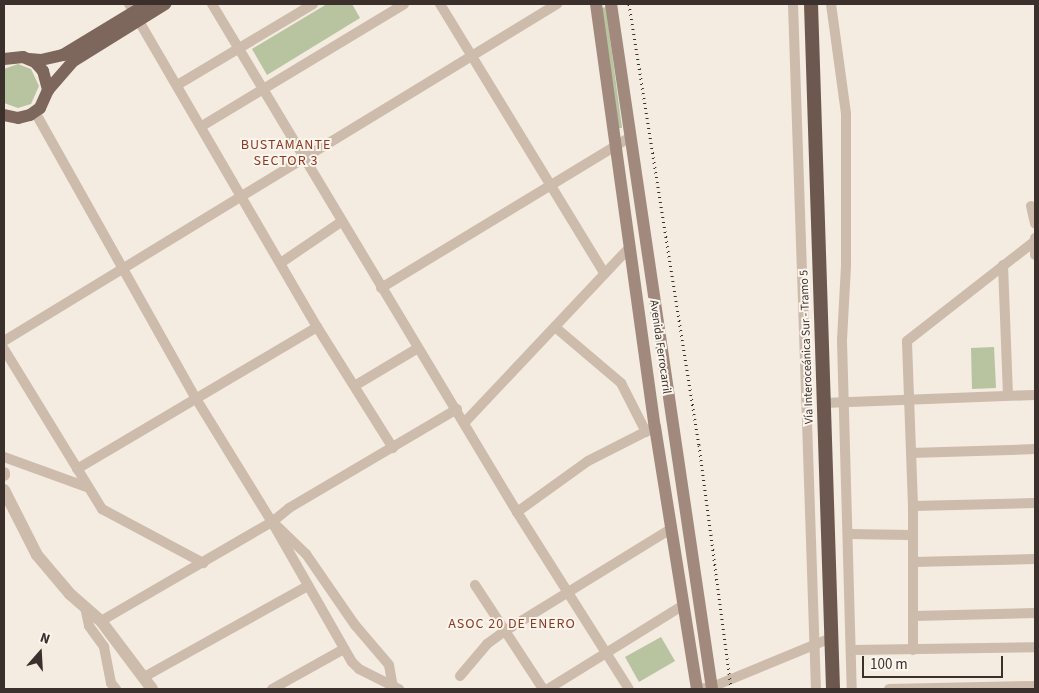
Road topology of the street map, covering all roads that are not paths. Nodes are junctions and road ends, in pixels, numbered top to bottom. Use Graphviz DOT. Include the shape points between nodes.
graph roads {
  1 [pos="147,4"];
  2 [pos="165,4"];
  3 [pos="212,4"];
  4 [pos="313,4"];
  5 [pos="404,4"];
  6 [pos="440,4"];
  7 [pos="557,4"];
  8 [pos="596,4"];
  9 [pos="611,4"];
  10 [pos="793,4"];
  11 [pos="811,4"];
  12 [pos="831,4"];
  13 [pos="135,12"];
  14 [pos="239,48"];
  15 [pos="469,56"];
  16 [pos="4,58"];
  17 [pos="29,59"];
  18 [pos="179,84"];
  19 [pos="262,89"];
  20 [pos="48,90"];
  21 [pos="35,112"];
  22 [pos="4,115"];
  23 [pos="202,126"];
  24 [pos="630,138"];
  25 [pos="614,147"];
  26 [pos="303,159"];
  27 [pos="549,184"];
  28 [pos="242,196"];
  29 [pos="1031,206"];
  30 [pos="341,222"];
  31 [pos="1035,224"];
  32 [pos="1035,239"];
  33 [pos="629,248"];
  34 [pos="1035,255"];
  35 [pos="282,262"];
  36 [pos="1002,265"];
  37 [pos="122,266"];
  38 [pos="604,273"];
  39 [pos="381,288"];
  40 [pos="317,326"];
  41 [pos="555,327"];
  42 [pos="4,341"];
  43 [pos="418,348"];
  44 [pos="4,349"];
  45 [pos="356,385"];
  46 [pos="1008,395"];
  47 [pos="1035,395"];
  48 [pos="195,397"];
  49 [pos="907,400"];
  50 [pos="845,401"];
  51 [pos="824,403"];
  52 [pos="457,409"];
  53 [pos="465,422"];
  54 [pos="651,429"];
  55 [pos="393,448"];
  56 [pos="1035,449"];
  57 [pos="911,453"];
  58 [pos="4,457"];
  59 [pos="77,469"];
  60 [pos="86,487"];
  61 [pos="4,490"];
  62 [pos="1035,503"];
  63 [pos="913,506"];
  64 [pos="517,512"];
  65 [pos="272,522"];
  66 [pos="671,530"];
  67 [pos="849,534"];
  68 [pos="911,535"];
  69 [pos="1035,559"];
  70 [pos="913,562"];
  71 [pos="203,563"];
  72 [pos="475,586"];
  73 [pos="306,587"];
  74 [pos="566,592"];
  75 [pos="682,606"];
  76 [pos="85,607"];
  77 [pos="1035,613"];
  78 [pos="914,616"];
  79 [pos="101,621"];
  80 [pos="505,631"];
  81 [pos="831,638"];
  82 [pos="815,644"];
  83 [pos="1035,647"];
  84 [pos="344,649"];
  85 [pos="853,650"];
  86 [pos="913,650"];
  87 [pos="606,654"];
  88 [pos="460,676"];
  89 [pos="144,677"];
  90 [pos="1035,686"];
  91 [pos="396,688"];
  92 [pos="712,688"];
  93 [pos="116,689"];
  94 [pos="152,689"];
  95 [pos="272,689"];
  96 [pos="543,689"];
  97 [pos="548,689"];
  98 [pos="629,689"];
  99 [pos="698,689"];
  100 [pos="816,689"];
  101 [pos="832,689"];
  102 [pos="852,689"];
  103 [pos="889,689"];
  104 [pos="917,689"];
  1 -- 13 [label="main road"];
  2 -- 13 [label="main road"];
  3 -- 14 [label="street"];
  4 -- 14 [label="street"];
  5 -- 19 [label="street"];
  6 -- 15 [label="street"];
  7 -- 15 [label="street"];
  8 -- 25 [label="main road, Avenida Ferrocarril"];
  9 -- 24 [label="main road, Avenida Ferrocarril"];
  10 -- 82 [label="street"];
  11 -- 51 [label="highway, Vía Interoceánica Sur - Tramo 5"];
  12 -- 50 [label="street" via="846,113 846,266 842,341"];
  13 -- 17 [label="main road" via="63,55"];
  13 -- 18 [label="street"];
  13 -- 20 [label="main road" via="72,62"];
  14 -- 18 [label="street"];
  14 -- 19 [label="street"];
  15 -- 26 [label="street"];
  15 -- 27 [label="street"];
  16 -- 17 [label="main road"];
  17 -- 20 [label="main road" via="43,71"];
  18 -- 23 [label="street"];
  19 -- 23 [label="street"];
  19 -- 26 [label="street"];
  20 -- 21 [label="main road" via="44,102"];
  21 -- 22 [label="main road" via="18,118"];
  21 -- 37 [label="street"];
  23 -- 28 [label="street"];
  24 -- 25 [label="street"];
  24 -- 92 [label="main road, Avenida Ferrocarril"];
  25 -- 27 [label="street"];
  25 -- 33 [label="main road, Avenida Ferrocarril"];
  26 -- 28 [label="street"];
  26 -- 30 [label="street"];
  27 -- 38 [label="street"];
  27 -- 39 [label="street"];
  28 -- 35 [label="street"];
  28 -- 37 [label="street"];
  29 -- 31 [label="street"];
  30 -- 35 [label="street"];
  30 -- 39 [label="street"];
  32 -- 34 [label="street"];
  32 -- 36 [label="street"];
  33 -- 38 [label="street"];
  33 -- 54 [label="main road, Avenida Ferrocarril"];
  35 -- 40 [label="street"];
  36 -- 46 [label="street"];
  36 -- 49 [label="street" via="907,341"];
  37 -- 42 [label="street"];
  37 -- 48 [label="street"];
  38 -- 41 [label="street"];
  39 -- 43 [label="street"];
  40 -- 45 [label="street"];
  40 -- 48 [label="street"];
  41 -- 53 [label="street"];
  41 -- 54 [label="street" via="621,383"];
  43 -- 45 [label="street"];
  43 -- 52 [label="street"];
  44 -- 59 [label="street"];
  45 -- 55 [label="street"];
  46 -- 47 [label="street"];
  46 -- 49 [label="street"];
  48 -- 59 [label="street"];
  48 -- 65 [label="street"];
  49 -- 50 [label="street"];
  49 -- 57 [label="street"];
  50 -- 51 [label="street"];
  50 -- 67 [label="street"];
  51 -- 81 [label="highway, Vía Interoceánica Sur - Tramo 5"];
  52 -- 53 [label="street"];
  52 -- 55 [label="street"];
  53 -- 64 [label="street"];
  54 -- 64 [label="street" via="588,461"];
  54 -- 66 [label="main road, Avenida Ferrocarril"];
  55 -- 65 [label="street" via="289,508"];
  56 -- 57 [label="street"];
  57 -- 63 [label="street"];
  58 -- 60 [label="street"];
  59 -- 60 [label="street"];
  60 -- 71 [label="street" via="102,509"];
  61 -- 76 [label="street" via="37,555"];
  62 -- 63 [label="street"];
  63 -- 68 [label="street"];
  64 -- 74 [label="street"];
  65 -- 71 [label="street"];
  65 -- 73 [label="street"];
  65 -- 91 [label="street" via="306,554 388,666"];
  66 -- 74 [label="street"];
  66 -- 75 [label="main road, Avenida Ferrocarril"];
  67 -- 68 [label="street"];
  67 -- 85 [label="street"];
  68 -- 70 [label="street"];
  69 -- 70 [label="street"];
  70 -- 78 [label="street"];
  71 -- 79 [label="street"];
  72 -- 80 [label="street"];
  73 -- 84 [label="street"];
  73 -- 89 [label="street"];
  74 -- 80 [label="street"];
  74 -- 87 [label="street"];
  75 -- 87 [label="street"];
  75 -- 99 [label="main road, Avenida Ferrocarril"];
  76 -- 79 [label="street"];
  76 -- 93 [label="street" via="89,626 104,648 111,683"];
  77 -- 78 [label="street"];
  78 -- 86 [label="street"];
  79 -- 89 [label="street"];
  80 -- 88 [label="street" via="487,644"];
  80 -- 96 [label="street"];
  81 -- 82 [label="street"];
  81 -- 101 [label="highway, Vía Interoceánica Sur - Tramo 5"];
  82 -- 92 [label="street"];
  82 -- 100 [label="street"];
  83 -- 86 [label="street"];
  84 -- 91 [label="street" via="359,669"];
  84 -- 95 [label="street"];
  85 -- 86 [label="street"];
  85 -- 102 [label="street"];
  87 -- 97 [label="street"];
  87 -- 98 [label="street"];
  89 -- 94 [label="street"];
  90 -- 104 [label="street"];
  92 -- 99 [label="street"];
  103 -- 104 [label="street"];
}
